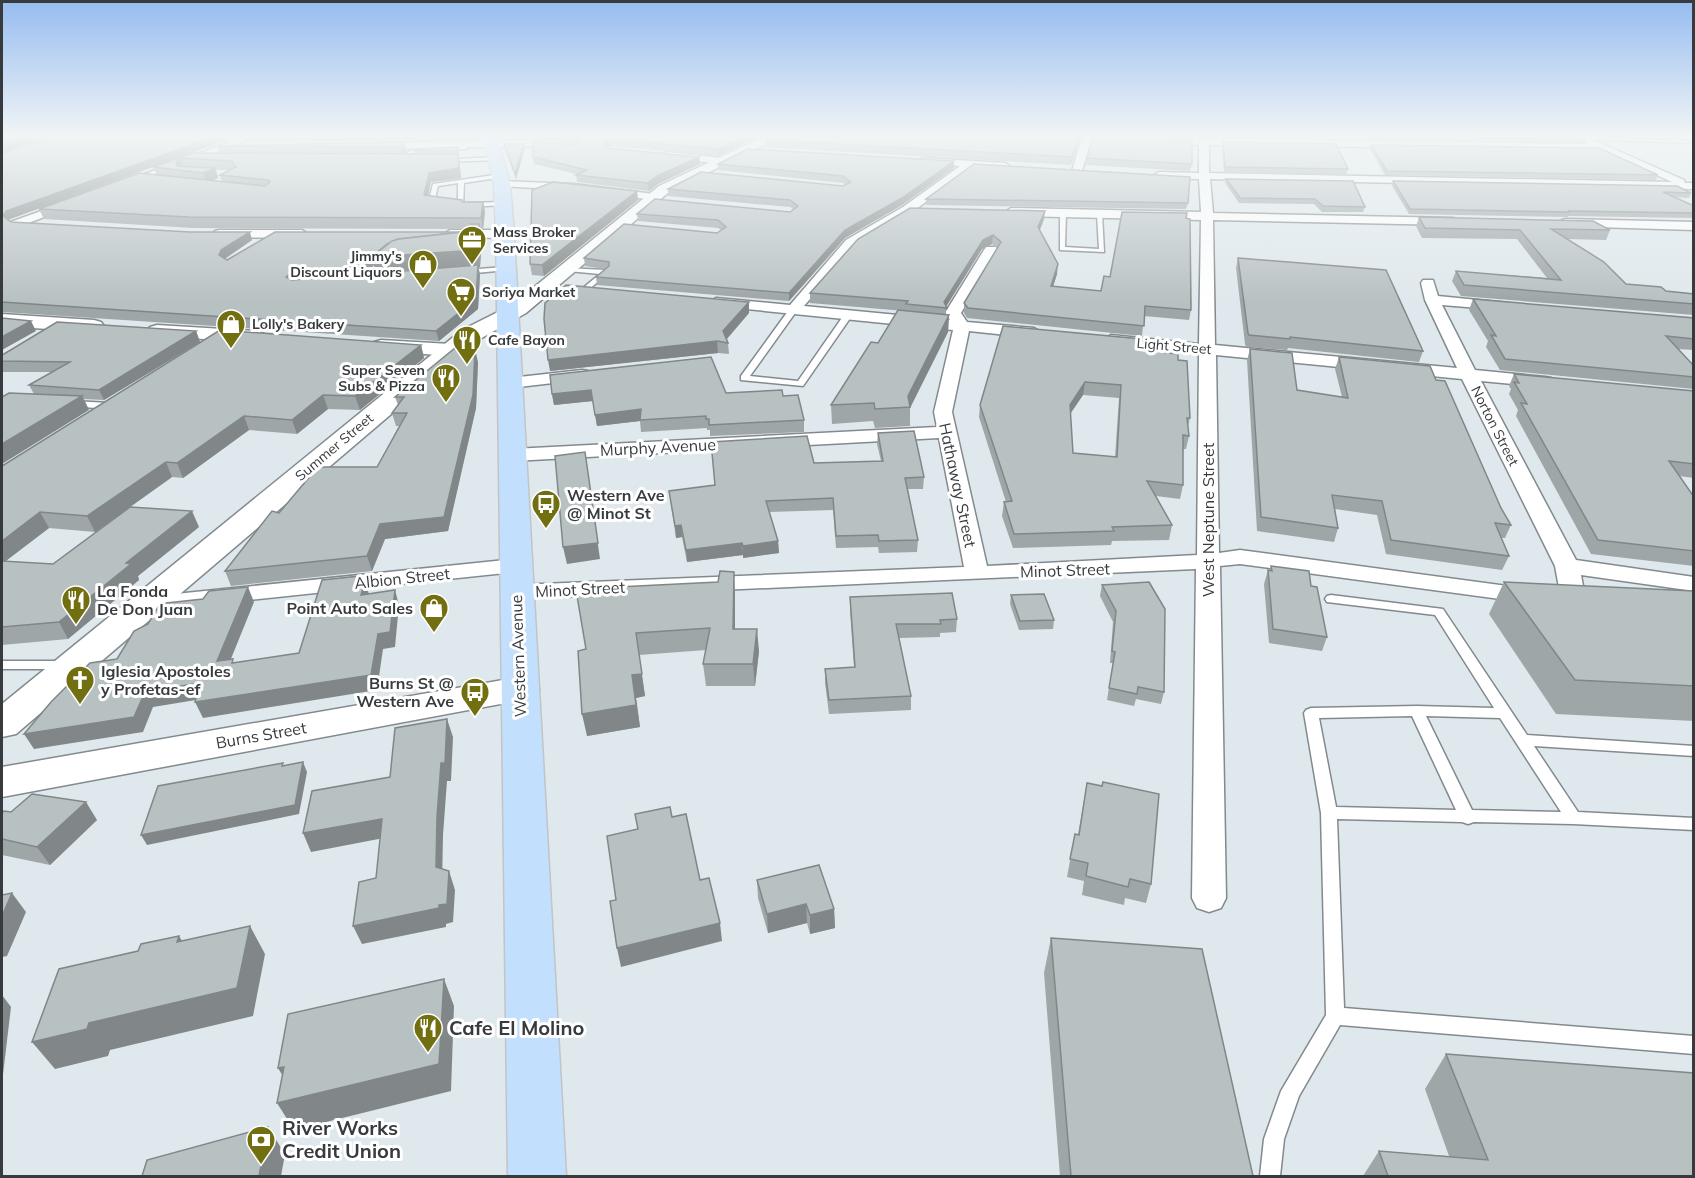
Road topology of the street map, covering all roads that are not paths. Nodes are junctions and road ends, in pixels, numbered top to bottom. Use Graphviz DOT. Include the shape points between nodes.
graph roads {
  1 [pos="432,192"];
  2 [pos="461,192"];
  3 [pos="502,192"];
  4 [pos="604,192"];
  5 [pos="667,192"];
  6 [pos="932,192"];
  7 [pos="1205,192"];
  8 [pos="83,199"];
  9 [pos="657,199"];
  10 [pos="503,204"];
  11 [pos="445,206"];
  12 [pos="453,206"];
  13 [pos="461,206"];
  14 [pos="907,210"];
  15 [pos="929,210"];
  16 [pos="996,212"];
  17 [pos="1063,213"];
  18 [pos="1100,214"];
  19 [pos="1207,216"];
  20 [pos="1466,221"];
  21 [pos="1550,223"];
  22 [pos="15,224"];
  23 [pos="45,226"];
  24 [pos="621,226"];
  25 [pos="1694,226"];
  26 [pos="643,228"];
  27 [pos="2,229"];
  28 [pos="207,234"];
  29 [pos="274,234"];
  30 [pos="320,234"];
  31 [pos="434,234"];
  32 [pos="505,234"];
  33 [pos="257,246"];
  34 [pos="991,250"];
  35 [pos="505,269"];
  36 [pos="568,269"];
  37 [pos="462,272"];
  38 [pos="547,286"];
  39 [pos="586,290"];
  40 [pos="609,292"];
  41 [pos="701,300"];
  42 [pos="1515,307"];
  43 [pos="794,309"];
  44 [pos="506,314"];
  45 [pos="849,314"];
  46 [pos="2,320"];
  47 [pos="61,324"];
  48 [pos="962,326"];
  49 [pos="118,328"];
  50 [pos="140,329"];
  51 [pos="1056,334"];
  52 [pos="223,335"];
  53 [pos="41,336"];
  54 [pos="271,338"];
  55 [pos="1091,338"];
  56 [pos="360,344"];
  57 [pos="1208,349"];
  58 [pos="200,350"];
  59 [pos="450,350"];
  60 [pos="602,373"];
  61 [pos="1469,375"];
  62 [pos="510,383"];
  63 [pos="1563,384"];
  64 [pos="130,394"];
  65 [pos="66,404"];
  66 [pos="110,406"];
  67 [pos="81,425"];
  68 [pos="947,432"];
  69 [pos="513,455"];
  70 [pos="1208,562"];
  71 [pos="1567,566"];
  72 [pos="977,573"];
  73 [pos="516,579"];
  74 [pos="1694,584"];
  75 [pos="1330,599"];
  76 [pos="146,604"];
  77 [pos="2,665"];
  78 [pos="73,665"];
  79 [pos="520,689"];
  80 [pos="1417,711"];
  81 [pos="1505,713"];
  82 [pos="2,724"];
  83 [pos="1523,740"];
  84 [pos="1694,751"];
  85 [pos="2,782"];
  86 [pos="1329,813"];
  87 [pos="1468,818"];
  88 [pos="1573,818"];
  89 [pos="1694,824"];
  90 [pos="1209,898"];
  91 [pos="1335,1016"];
  92 [pos="1694,1045"];
  93 [pos="537,1176"];
  94 [pos="1270,1176"];
  1 -- 11 [label="lane" via="431,204"];
  2 -- 13 [label="lane"];
  3 -- 10 [label="main road, Western Avenue"];
  4 -- 9 [label="street"];
  5 -- 9 [label="main road, Summer Street"];
  6 -- 14 [label="street"];
  7 -- 19 [label="street, West Neptune Street"];
  8 -- 22 [label="street"];
  9 -- 24 [label="main road, Summer Street"];
  10 -- 13 [label="lane"];
  10 -- 32 [label="main road, Western Avenue"];
  12 -- 13 [label="lane"];
  14 -- 15 [label="street"];
  14 -- 43 [label="street" via="852,243"];
  16 -- 17 [label="street"];
  17 -- 18 [label="street"];
  17 -- 18 [label="lane" via="1062,249 1102,251"];
  18 -- 19 [label="street"];
  19 -- 20 [label="street"];
  19 -- 57 [label="street, West Neptune Street"];
  21 -- 25 [label="street"];
  22 -- 23 [label="street"];
  22 -- 27 [label="street"];
  24 -- 26 [label="street"];
  24 -- 36 [label="main road, Summer Street"];
  28 -- 29 [label="street"];
  29 -- 30 [label="street"];
  29 -- 33 [label="street"];
  31 -- 32 [label="street"];
  32 -- 35 [label="main road, Western Avenue"];
  34 -- 48 [label="street, Hathaway Street" via="953,313"];
  35 -- 37 [label="lane"];
  35 -- 44 [label="main road, Western Avenue"];
  36 -- 38 [label="main road, Summer Street"];
  36 -- 39 [label="lane" via="606,272"];
  38 -- 39 [label="street"];
  38 -- 44 [label="main road, Summer Street" via="519,309"];
  39 -- 40 [label="street"];
  41 -- 43 [label="street"];
  42 -- 61 [label="street, Norton Street" via="1430,291"];
  43 -- 45 [label="street"];
  43 -- 45 [label="lane" via="744,378 800,384"];
  44 -- 59 [label="main road, Summer Street"];
  44 -- 62 [label="main road, Western Avenue"];
  45 -- 48 [label="street"];
  46 -- 47 [label="street"];
  47 -- 49 [label="street"];
  47 -- 53 [label="street"];
  48 -- 51 [label="street"];
  48 -- 68 [label="street, Hathaway Street" via="943,412"];
  50 -- 52 [label="street"];
  52 -- 54 [label="street"];
  52 -- 58 [label="street"];
  55 -- 57 [label="street, Light Street"];
  56 -- 59 [label="street"];
  57 -- 61 [label="street, Light Street"];
  57 -- 70 [label="street, West Neptune Street"];
  59 -- 76 [label="main road, Summer Street"];
  60 -- 62 [label="street"];
  61 -- 63 [label="street, Light Street"];
  61 -- 71 [label="street, Norton Street"];
  62 -- 69 [label="main road, Western Avenue"];
  64 -- 66 [label="street"];
  65 -- 66 [label="lane"];
  66 -- 67 [label="street"];
  68 -- 69 [label="street, Murphy Avenue"];
  68 -- 72 [label="street, Hathaway Street"];
  69 -- 73 [label="main road, Western Avenue"];
  70 -- 71 [label="street, Minot Street" via="1240,557 1575,602"];
  70 -- 72 [label="street, Minot Street"];
  70 -- 90 [label="street, West Neptune Street"];
  71 -- 74 [label="street"];
  72 -- 73 [label="street, Minot Street"];
  73 -- 76 [label="street, Albion Street"];
  73 -- 79 [label="main road, Western Avenue"];
  75 -- 81 [label="lane" via="1439,612"];
  76 -- 78 [label="main road, Summer Street"];
  77 -- 78 [label="lane"];
  78 -- 82 [label="main road, Summer Street"];
  79 -- 85 [label="main road, Burns Street"];
  79 -- 93 [label="main road, Western Avenue"];
  80 -- 81 [label="lane"];
  80 -- 86 [label="lane" via="1311,713"];
  80 -- 87 [label="lane"];
  81 -- 83 [label="lane"];
  83 -- 84 [label="lane"];
  83 -- 88 [label="lane"];
  86 -- 87 [label="lane"];
  86 -- 91 [label="lane"];
  87 -- 88 [label="lane"];
  88 -- 89 [label="lane"];
  91 -- 92 [label="lane"];
  91 -- 94 [label="lane" via="1291,1091 1274,1139"];
}
